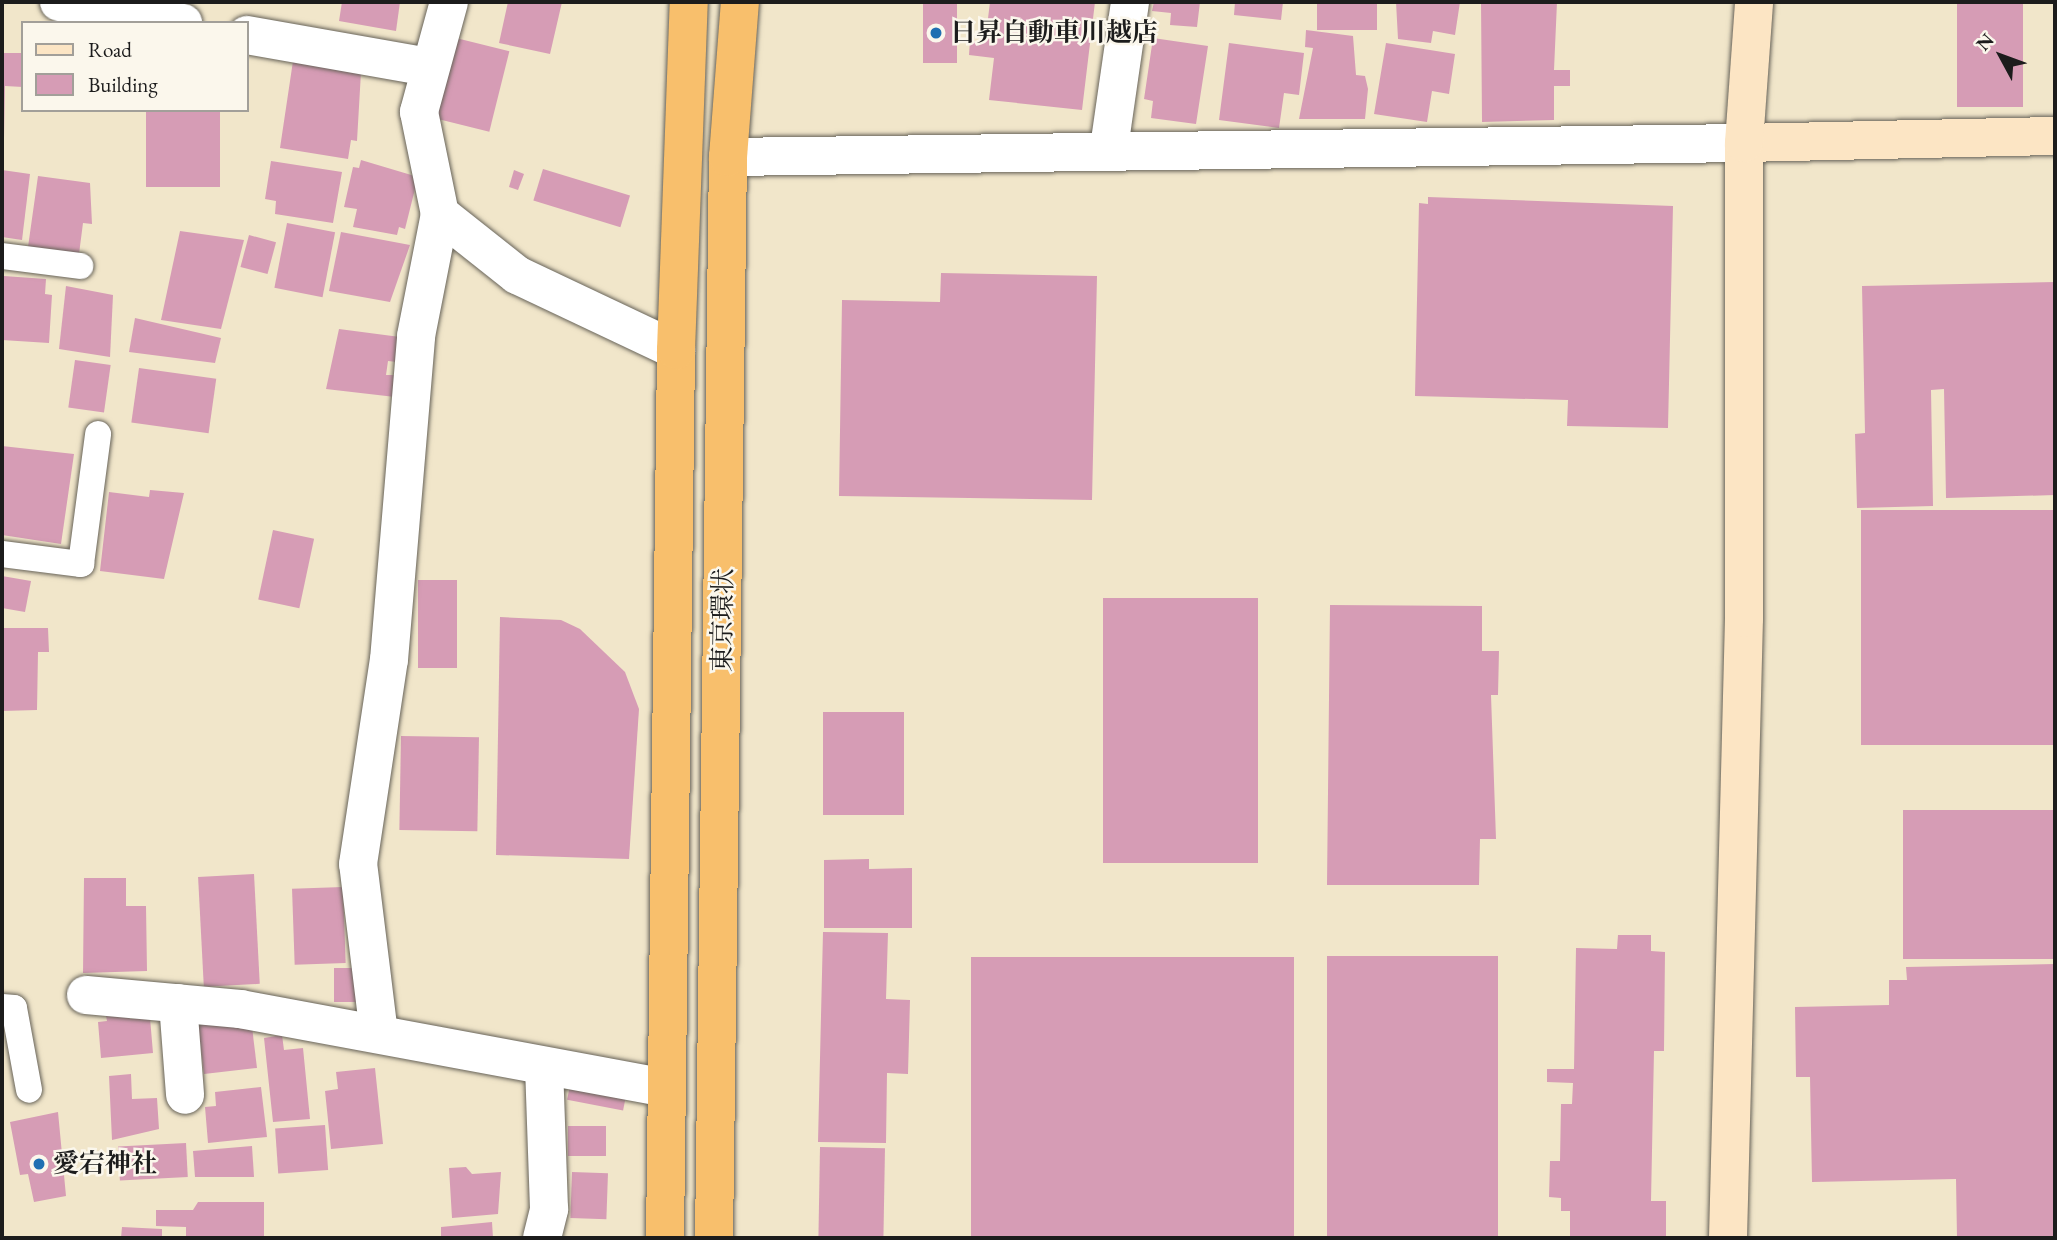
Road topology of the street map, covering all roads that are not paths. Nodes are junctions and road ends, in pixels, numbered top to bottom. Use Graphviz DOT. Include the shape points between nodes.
graph roads {
  1 [pos="59,2"];
  2 [pos="449,2"];
  3 [pos="689,2"];
  4 [pos="740,2"];
  5 [pos="1130,2"];
  6 [pos="1754,2"];
  7 [pos="171,21"];
  8 [pos="248,35"];
  9 [pos="428,67"];
  10 [pos="2055,136"];
  11 [pos="1744,144"];
  12 [pos="1109,148"];
  13 [pos="728,157"];
  14 [pos="440,214"];
  15 [pos="2,256"];
  16 [pos="80,266"];
  17 [pos="676,350"];
  18 [pos="98,434"];
  19 [pos="2,554"];
  20 [pos="86,995"];
  21 [pos="178,1003"];
  22 [pos="2,1007"];
  23 [pos="379,1034"];
  24 [pos="544,1067"];
  25 [pos="667,1088"];
  26 [pos="29,1090"];
  27 [pos="185,1095"];
  28 [pos="542,1238"];
  29 [pos="665,1238"];
  30 [pos="714,1238"];
  31 [pos="1728,1238"];
  1 -- 7 [label="street"];
  2 -- 9 [label="street"];
  3 -- 17 [label="highway, 東京環状"];
  4 -- 13 [label="highway, 東京環状"];
  5 -- 12 [label="street"];
  6 -- 11 [label="street"];
  8 -- 9 [label="street"];
  9 -- 14 [label="street" via="419,112"];
  10 -- 11 [label="street"];
  11 -- 12 [label="street"];
  11 -- 31 [label="street" via="1744,618"];
  12 -- 13 [label="street"];
  13 -- 30 [label="highway, 東京環状"];
  14 -- 17 [label="street" via="517,275"];
  14 -- 23 [label="street" via="416,336 389,660 358,864"];
  15 -- 16 [label="lane"];
  17 -- 25 [label="highway, 東京環状"];
  18 -- 19 [label="lane" via="81,564"];
  20 -- 21 [label="street"];
  21 -- 23 [label="street"];
  21 -- 27 [label="street"];
  22 -- 26 [label="lane" via="14,1009"];
  23 -- 24 [label="street"];
  24 -- 25 [label="street"];
  24 -- 28 [label="street" via="549,1209"];
  25 -- 29 [label="highway, 東京環状"];
}
